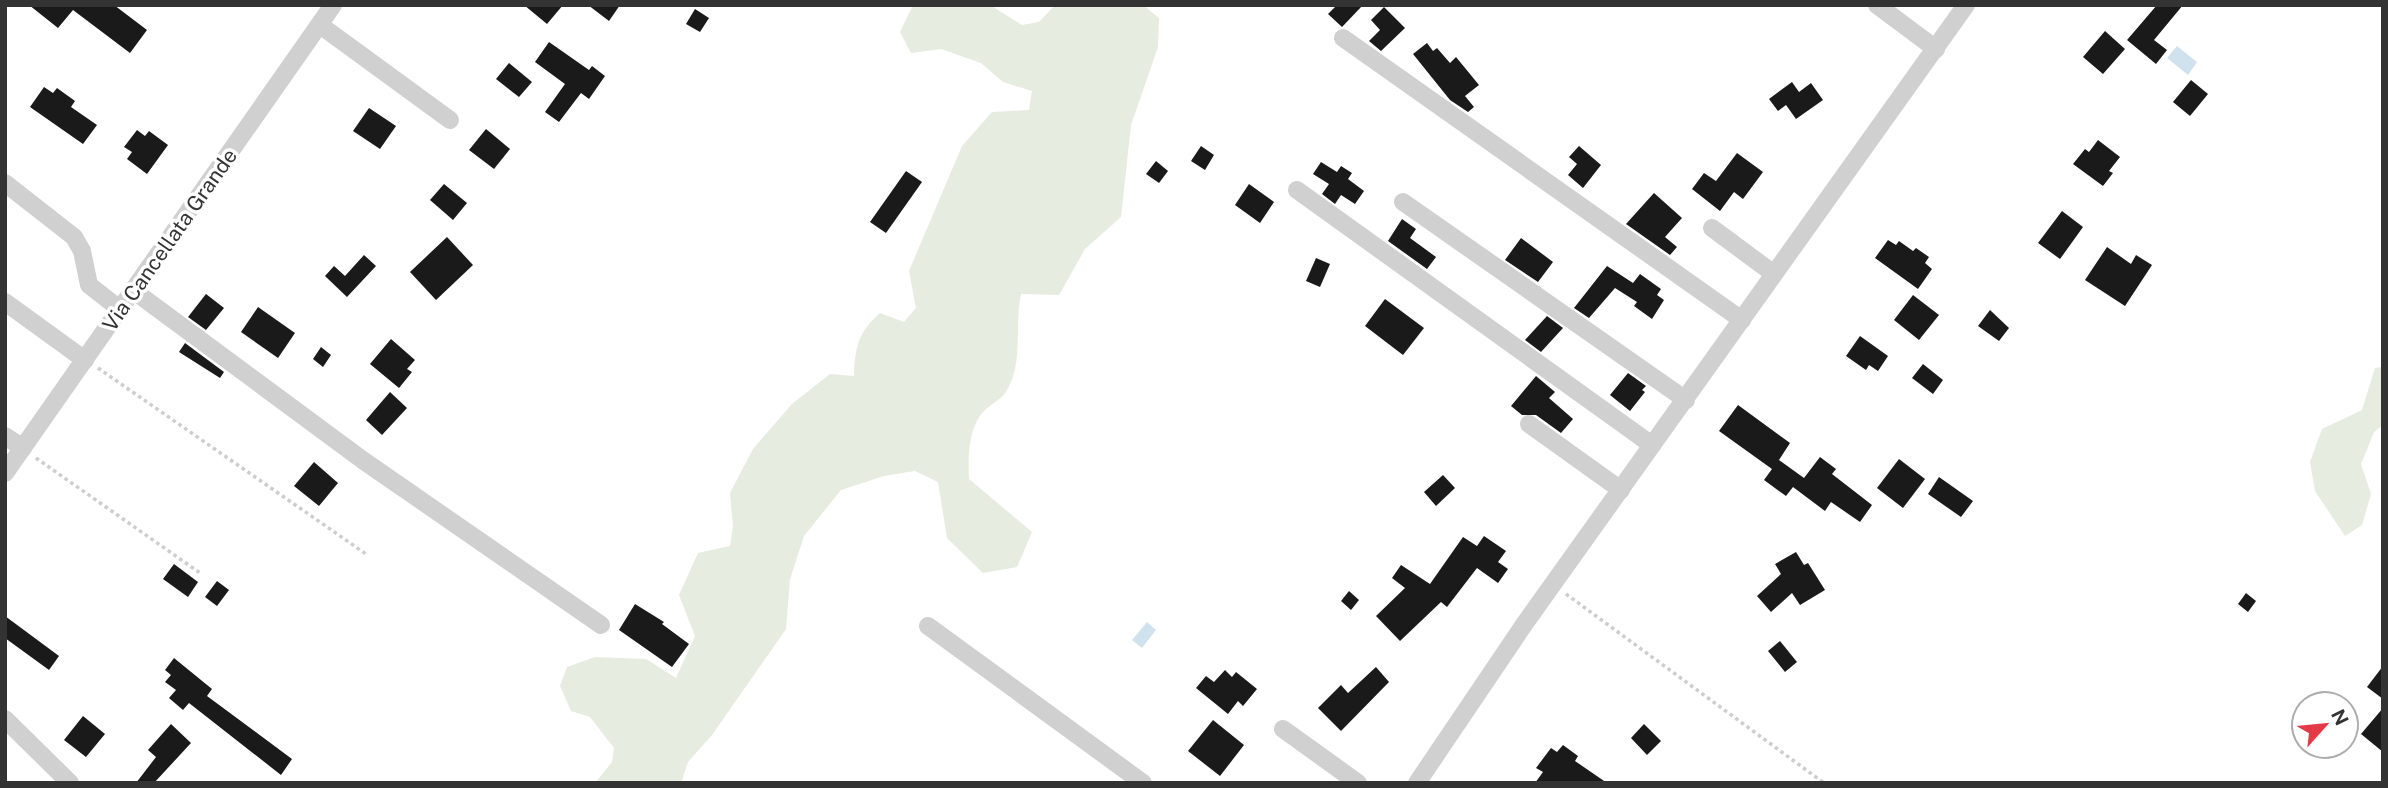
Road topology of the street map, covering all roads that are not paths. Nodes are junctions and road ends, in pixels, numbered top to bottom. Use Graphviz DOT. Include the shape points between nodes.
graph roads {
  1 [pos="334,5"];
  2 [pos="1877,5"];
  3 [pos="1966,5"];
  4 [pos="320,25"];
  5 [pos="1343,38"];
  6 [pos="1936,49"];
  7 [pos="450,120"];
  8 [pos="5,183"];
  9 [pos="1297,190"];
  10 [pos="1403,202"];
  11 [pos="1712,228"];
  12 [pos="1774,274"];
  13 [pos="134,290"];
  14 [pos="5,302"];
  15 [pos="121,310"];
  16 [pos="1742,320"];
  17 [pos="85,360"];
  18 [pos="1686,400"];
  19 [pos="1529,424"];
  20 [pos="5,436"];
  21 [pos="1652,445"];
  22 [pos="15,452"];
  23 [pos="5,473"];
  24 [pos="1621,490"];
  25 [pos="601,625"];
  26 [pos="928,626"];
  27 [pos="5,719"];
  28 [pos="1283,729"];
  29 [pos="70,783"];
  30 [pos="1143,783"];
  31 [pos="1358,783"];
  32 [pos="1417,783"];
  1 -- 4 [label="street, Via Cancellata Grande"];
  2 -- 6 [label="street"];
  3 -- 6 [label="street"];
  4 -- 7 [label="street"];
  4 -- 13 [label="street, Via Cancellata Grande"];
  5 -- 16 [label="street"];
  6 -- 12 [label="street"];
  8 -- 15 [label="street" via="74,237 89,285"];
  9 -- 21 [label="street"];
  10 -- 18 [label="street"];
  11 -- 12 [label="street"];
  12 -- 16 [label="street"];
  13 -- 15 [label="street, Via Cancellata Grande"];
  13 -- 25 [label="street" via="364,461"];
  14 -- 17 [label="street"];
  15 -- 17 [label="street, Via Cancellata Grande"];
  16 -- 18 [label="street"];
  17 -- 22 [label="street, Via Cancellata Grande"];
  18 -- 21 [label="street"];
  19 -- 24 [label="street"];
  20 -- 22 [label="street"];
  21 -- 24 [label="street"];
  22 -- 23 [label="street, Via Cancellata Grande"];
  24 -- 32 [label="street"];
  26 -- 30 [label="street"];
  27 -- 29 [label="street"];
  28 -- 31 [label="street"];
}
